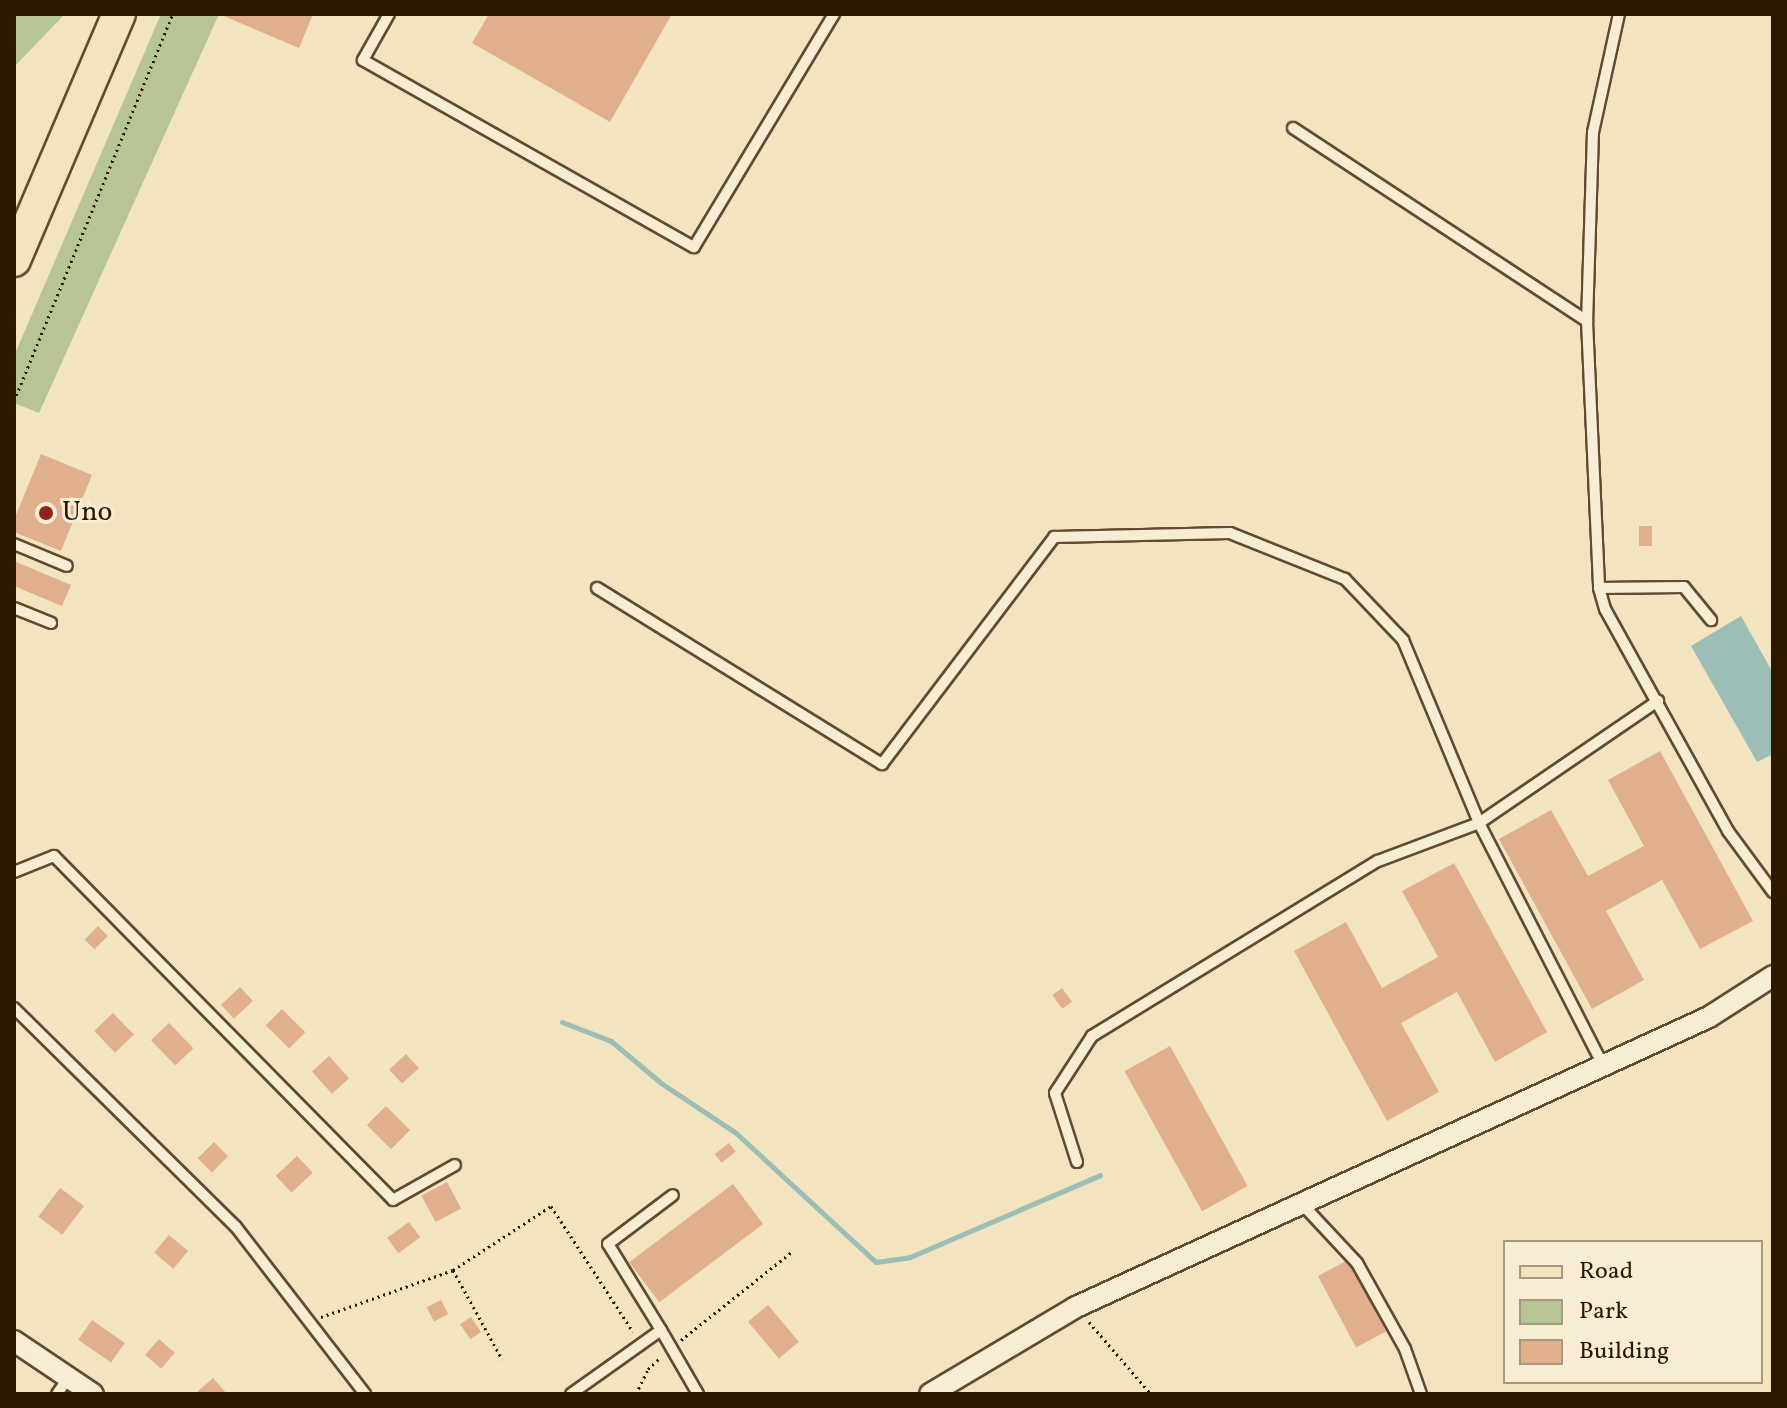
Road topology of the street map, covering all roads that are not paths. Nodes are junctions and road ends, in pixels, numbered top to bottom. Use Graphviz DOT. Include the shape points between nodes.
graph roads {
  1 [pos="119,14"];
  2 [pos="389,14"];
  3 [pos="834,14"];
  4 [pos="1619,14"];
  5 [pos="1293,128"];
  6 [pos="14,260"];
  7 [pos="1587,321"];
  8 [pos="14,544"];
  9 [pos="67,566"];
  10 [pos="597,588"];
  11 [pos="1599,588"];
  12 [pos="14,608"];
  13 [pos="1711,620"];
  14 [pos="51,623"];
  15 [pos="1658,701"];
  16 [pos="1479,823"];
  17 [pos="14,872"];
  18 [pos="1773,892"];
  19 [pos="1773,976"];
  20 [pos="14,1008"];
  21 [pos="1603,1065"];
  22 [pos="1077,1162"];
  23 [pos="455,1165"];
  24 [pos="673,1195"];
  25 [pos="1302,1204"];
  26 [pos="661,1330"];
  27 [pos="14,1341"];
  28 [pos="63,1386"];
  29 [pos="93,1394"];
  30 [pos="365,1394"];
  31 [pos="571,1394"];
  32 [pos="698,1394"];
  33 [pos="930,1394"];
  34 [pos="1421,1394"];
  1 -- 6 [label="main road"];
  2 -- 3 [label="lane" via="363,60 694,247"];
  4 -- 7 [label="lane" via="1593,132"];
  5 -- 7 [label="lane"];
  7 -- 11 [label="lane"];
  8 -- 9 [label="lane"];
  10 -- 16 [label="lane" via="882,764 1054,537 1230,533 1345,579 1403,640"];
  11 -- 13 [label="lane" via="1684,587"];
  11 -- 15 [label="lane" via="1605,609"];
  12 -- 14 [label="lane"];
  15 -- 16 [label="lane"];
  15 -- 18 [label="lane" via="1728,831"];
  16 -- 21 [label="lane"];
  16 -- 22 [label="lane" via="1378,861 1092,1036 1055,1093"];
  17 -- 23 [label="lane" via="54,856 393,1200"];
  19 -- 21 [label="street" via="1709,1017"];
  20 -- 30 [label="lane" via="236,1227"];
  21 -- 25 [label="street"];
  24 -- 26 [label="lane" via="608,1244"];
  25 -- 33 [label="street" via="1076,1307"];
  25 -- 34 [label="lane" via="1357,1263 1405,1349"];
  26 -- 31 [label="lane"];
  26 -- 32 [label="lane"];
  27 -- 28 [label="street"];
  28 -- 29 [label="street"];
}
